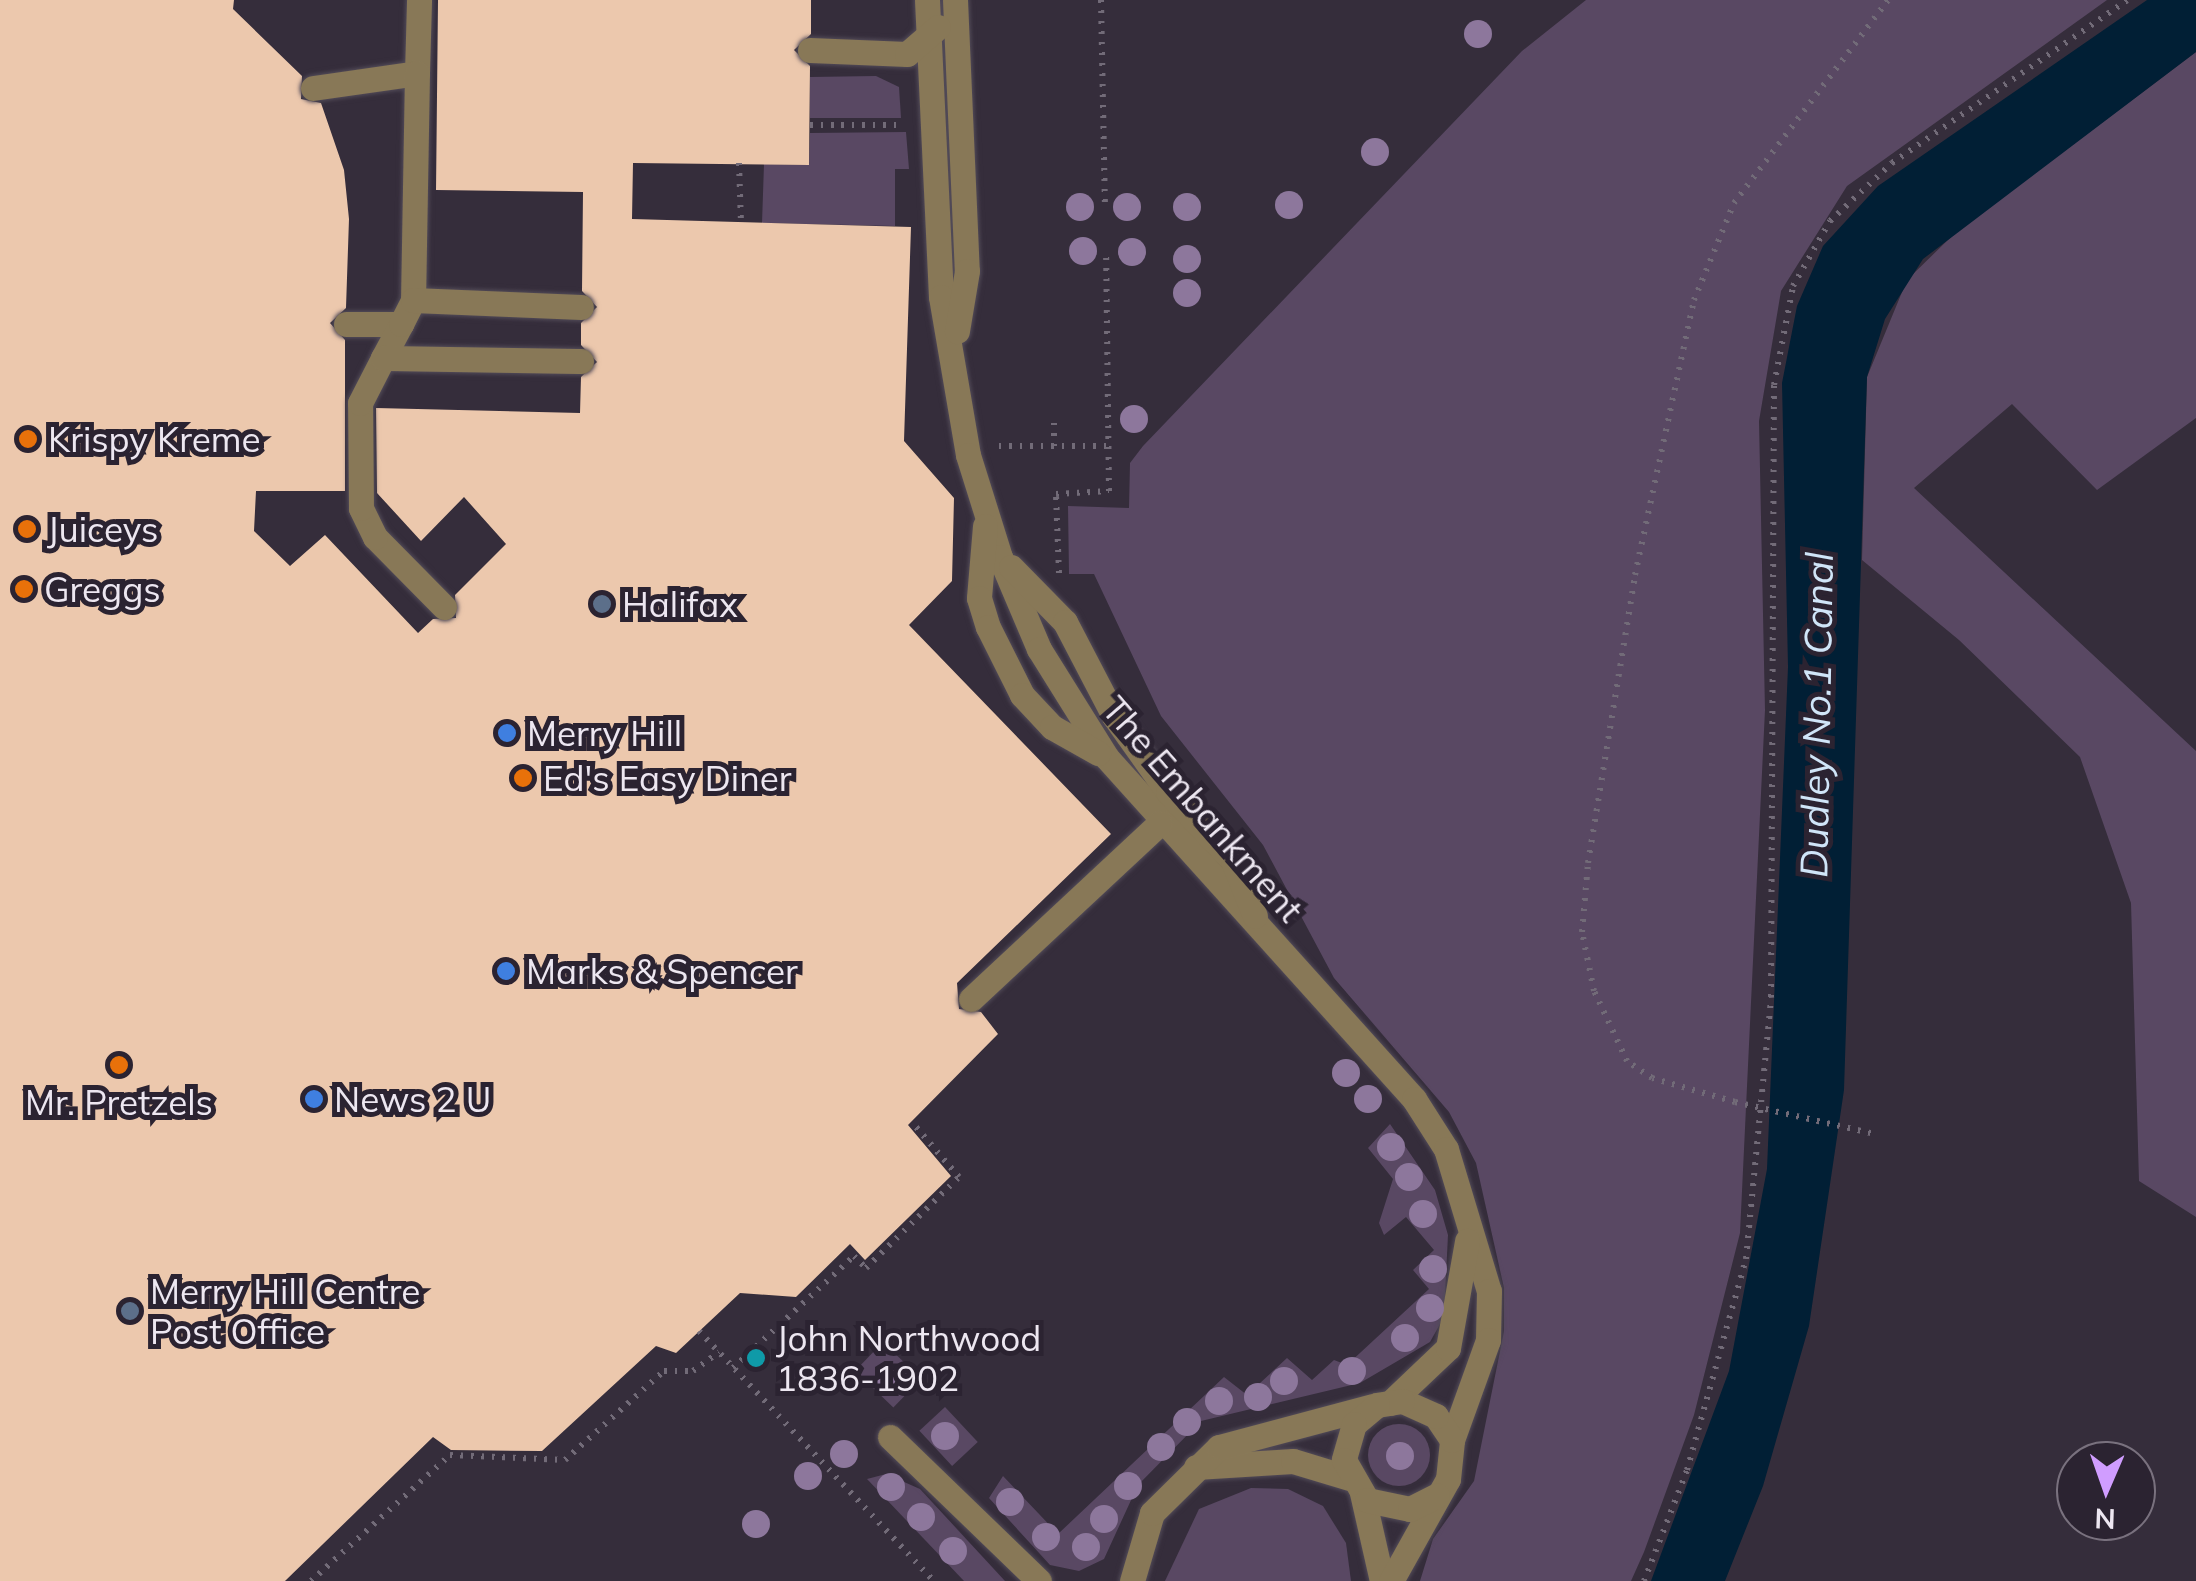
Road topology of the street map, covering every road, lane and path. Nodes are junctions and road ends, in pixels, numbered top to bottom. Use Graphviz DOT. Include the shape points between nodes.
graph roads {
  1 [pos="419,0"];
  2 [pos="927,0"];
  3 [pos="946,0"];
  4 [pos="955,0"];
  5 [pos="1101,0"];
  6 [pos="1888,0"];
  7 [pos="2127,0"];
  8 [pos="931,37"];
  9 [pos="810,50"];
  10 [pos="907,54"];
  11 [pos="418,73"];
  12 [pos="314,88"];
  13 [pos="928,88"];
  14 [pos="810,125"];
  15 [pos="910,125"];
  16 [pos="738,164"];
  17 [pos="1105,208"];
  18 [pos="741,222"];
  19 [pos="1106,255"];
  20 [pos="414,300"];
  21 [pos="582,307"];
  22 [pos="346,324"];
  23 [pos="401,324"];
  24 [pos="384,358"];
  25 [pos="955,360"];
  26 [pos="581,361"];
  27 [pos="1054,423"];
  28 [pos="999,446"];
  29 [pos="1054,446"];
  30 [pos="1108,446"];
  31 [pos="986,516"];
  32 [pos="1000,557"];
  33 [pos="1059,576"];
  34 [pos="444,607"];
  35 [pos="1107,758"];
  36 [pos="1160,824"];
  37 [pos="1262,932"];
  38 [pos="971,999"];
  39 [pos="916,1127"];
  40 [pos="1876,1134"];
  41 [pos="1464,1201"];
  42 [pos="699,1331"];
  43 [pos="719,1352"];
  44 [pos="733,1368"];
  45 [pos="1384,1404"];
  46 [pos="890,1437"];
  47 [pos="1452,1440"];
  48 [pos="1196,1468"];
  49 [pos="1355,1486"];
  50 [pos="1438,1495"];
  51 [pos="312,1581"];
  52 [pos="934,1581"];
  53 [pos="1039,1581"];
  54 [pos="1132,1581"];
  55 [pos="1382,1581"];
  56 [pos="1391,1581"];
  57 [pos="1644,1581"];
  1 -- 11 [label="street"];
  2 -- 8 [label="street, The Embankment"];
  3 -- 8 [label="street" via="946,16"];
  4 -- 25 [label="street, The Embankment" via="968,271"];
  5 -- 17 [label="path"];
  6 -- 40 [label="path, bridge" via="1734,202 1694,300 1639,558 1588,864 1585,946 1606,1025 1626,1061 1652,1078"];
  7 -- 57 [label="path" via="1892,163 1830,221 1793,286 1774,385 1770,997 1746,1259 1688,1470"];
  8 -- 10 [label="street"];
  8 -- 13 [label="street, The Embankment"];
  9 -- 10 [label="street"];
  10 -- 13 [label="street"];
  11 -- 12 [label="street"];
  11 -- 20 [label="street"];
  13 -- 25 [label="street, The Embankment" via="941,297"];
  14 -- 15 [label="path"];
  16 -- 18 [label="path"];
  19 -- 30 [label="path"];
  20 -- 21 [label="street"];
  20 -- 23 [label="street"];
  22 -- 23 [label="street"];
  23 -- 24 [label="street"];
  24 -- 26 [label="street"];
  24 -- 34 [label="street" via="360,403 361,508 375,538"];
  25 -- 31 [label="street, The Embankment"];
  27 -- 29 [label="path"];
  28 -- 29 [label="path"];
  29 -- 30 [label="path"];
  30 -- 33 [label="path" via="1109,492 1056,494"];
  31 -- 32 [label="street, The Embankment"];
  31 -- 35 [label="street" via="979,598 996,644 1022,695 1052,727"];
  32 -- 35 [label="street, The Embankment" via="1039,649"];
  32 -- 37 [label="street" via="1065,622 1114,716 1168,792 1233,860"];
  35 -- 36 [label="street, The Embankment"];
  36 -- 37 [label="street, The Embankment"];
  36 -- 38 [label="street"];
  37 -- 41 [label="street, The Embankment" via="1414,1099"];
  39 -- 44 [label="path" via="959,1177 866,1268 854,1256"];
  41 -- 45 [label="street, The Embankment" via="1469,1258 1448,1348"];
  41 -- 47 [label="street, The Embankment" via="1489,1291 1488,1340"];
  42 -- 43 [label="path"];
  43 -- 44 [label="path"];
  43 -- 51 [label="path" via="693,1372 664,1371 565,1460 450,1455"];
  44 -- 52 [label="path"];
  45 -- 47 [label="street" via="1420,1405"];
  45 -- 48 [label="street" via="1219,1447"];
  45 -- 49 [label="street, The Embankment" via="1354,1424 1345,1445"];
  46 -- 53 [label="street"];
  47 -- 50 [label="street, The Embankment" via="1448,1479"];
  48 -- 49 [label="street" via="1293,1462"];
  48 -- 54 [label="street" via="1152,1513"];
  49 -- 50 [label="street" via="1398,1510"];
  49 -- 55 [label="street, The Embankment"];
  50 -- 56 [label="street, The Embankment"];
}
